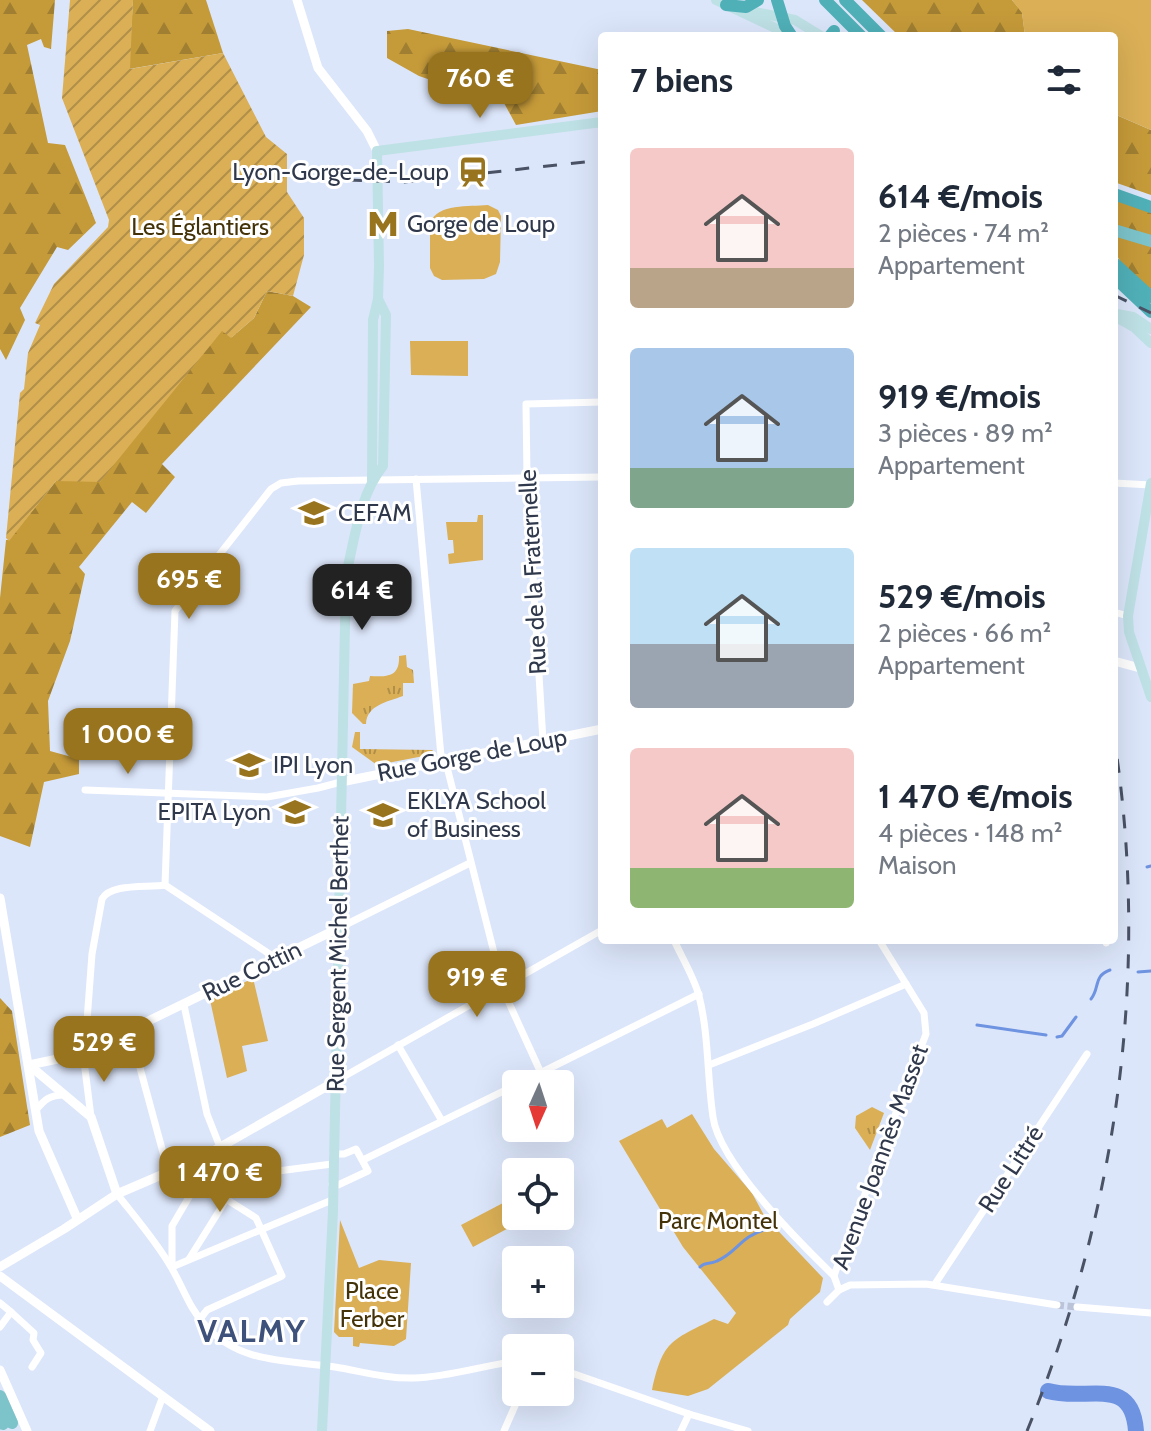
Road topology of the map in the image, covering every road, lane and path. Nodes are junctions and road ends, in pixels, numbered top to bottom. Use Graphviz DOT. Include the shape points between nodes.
graph roads {
  1 [pos="297,0"];
  2 [pos="758,0"];
  3 [pos="777,0"];
  4 [pos="824,0"];
  5 [pos="845,0"];
  6 [pos="721,3"];
  7 [pos="782,15"];
  8 [pos="807,31"];
  9 [pos="780,32"];
  10 [pos="785,32"];
  11 [pos="849,32"];
  12 [pos="857,32"];
  13 [pos="877,32"];
  14 [pos="598,123"];
  15 [pos="377,151"];
  16 [pos="1118,195"];
  17 [pos="1151,207"];
  18 [pos="1118,231"];
  19 [pos="1151,241"];
  20 [pos="1118,267"];
  21 [pos="1118,281"];
  22 [pos="1151,297"];
  23 [pos="1151,312"];
  24 [pos="1118,315"];
  25 [pos="1118,317"];
  26 [pos="1151,329"];
  27 [pos="1151,343"];
  28 [pos="598,402"];
  29 [pos="527,477"];
  30 [pos="598,477"];
  31 [pos="416,479"];
  32 [pos="372,480"];
  33 [pos="1118,483"];
  34 [pos="1151,484"];
  35 [pos="1118,613"];
  36 [pos="1128,616"];
  37 [pos="1118,662"];
  38 [pos="1146,670"];
  39 [pos="1151,697"];
  40 [pos="598,730"];
  41 [pos="543,741"];
  42 [pos="444,761"];
  43 [pos="341,782"];
  44 [pos="85,790"];
  45 [pos="170,792"];
  46 [pos="470,863"];
  47 [pos="165,885"];
  48 [pos="0,898"];
  49 [pos="339,928"];
  50 [pos="598,932"];
  51 [pos="676,944"];
  52 [pos="881,944"];
  53 [pos="277,959"];
  54 [pos="906,984"];
  55 [pos="503,987"];
  56 [pos="699,994"];
  57 [pos="184,1005"];
  58 [pos="130,1031"];
  59 [pos="398,1045"];
  60 [pos="86,1050"];
  61 [pos="1087,1054"];
  62 [pos="29,1065"];
  63 [pos="709,1065"];
  64 [pos="540,1070"];
  65 [pos="547,1070"];
  66 [pos="336,1081"];
  67 [pos="502,1092"];
  68 [pos="66,1095"];
  69 [pos="36,1110"];
  70 [pos="91,1117"];
  71 [pos="442,1121"];
  72 [pos="220,1147"];
  73 [pos="201,1158"];
  74 [pos="332,1159"];
  75 [pos="363,1160"];
  76 [pos="188,1164"];
  77 [pos="168,1171"];
  78 [pos="204,1180"];
  79 [pos="332,1184"];
  80 [pos="117,1194"];
  81 [pos="226,1200"];
  82 [pos="332,1200"];
  83 [pos="77,1218"];
  84 [pos="261,1229"];
  85 [pos="188,1261"];
  86 [pos="0,1267"];
  87 [pos="172,1267"];
  88 [pos="0,1276"];
  89 [pos="834,1276"];
  90 [pos="935,1284"];
  91 [pos="839,1290"];
  92 [pos="827,1302"];
  93 [pos="0,1303"];
  94 [pos="1057,1305"];
  95 [pos="1077,1307"];
  96 [pos="11,1312"];
  97 [pos="1151,1313"];
  98 [pos="200,1319"];
  99 [pos="0,1327"];
  100 [pos="502,1363"];
  101 [pos="325,1365"];
  102 [pos="32,1367"];
  103 [pos="0,1370"];
  104 [pos="574,1374"];
  105 [pos="0,1396"];
  106 [pos="163,1396"];
  107 [pos="515,1406"];
  108 [pos="689,1414"];
  109 [pos="13,1424"];
  110 [pos="150,1431"];
  111 [pos="210,1431"];
  112 [pos="322,1431"];
  113 [pos="504,1431"];
  114 [pos="681,1431"];
  115 [pos="748,1431"];
  1 -- 15 [label="street" via="318,68"];
  2 -- 6 [label="highway" via="746,7"];
  3 -- 7 [label="highway"];
  4 -- 11 [label="highway"];
  4 -- 12 [label="highway"];
  5 -- 13 [label="highway"];
  6 -- 7 [label="main road"];
  6 -- 9 [label="main road"];
  7 -- 8 [label="main road"];
  7 -- 10 [label="highway"];
  14 -- 15 [label="main road"];
  15 -- 32 [label="main road, Rue Sergent Michel Berthet"];
  16 -- 17 [label="highway"];
  18 -- 19 [label="main road"];
  20 -- 22 [label="highway"];
  21 -- 23 [label="highway"];
  24 -- 26 [label="main road"];
  25 -- 27 [label="main road"];
  28 -- 29 [label="street, Rue de la Fraternelle" via="526,404"];
  29 -- 30 [label="street"];
  29 -- 31 [label="street"];
  29 -- 41 [label="street, Rue de la Fraternelle"];
  31 -- 32 [label="street"];
  31 -- 42 [label="street"];
  32 -- 43 [label="main road, Rue Sergent Michel Berthet" via="346,575"];
  32 -- 45 [label="street" via="298,481 271,489 175,611"];
  33 -- 34 [label="street"];
  34 -- 36 [label="main road"];
  35 -- 36 [label="street"];
  36 -- 38 [label="main road" via="1129,632"];
  37 -- 38 [label="street"];
  38 -- 39 [label="main road"];
  40 -- 41 [label="street, Rue Gorge de Loup"];
  41 -- 42 [label="street, Rue Gorge de Loup"];
  42 -- 43 [label="street, Rue Gorge de Loup"];
  42 -- 46 [label="street"];
  43 -- 45 [label="street" via="267,797"];
  43 -- 49 [label="main road, Rue Sergent Michel Berthet"];
  44 -- 45 [label="street"];
  45 -- 47 [label="street"];
  46 -- 49 [label="street, Rue Cottin"];
  46 -- 55 [label="street"];
  47 -- 53 [label="street"];
  47 -- 60 [label="street" via="114,888 104,895 92,954"];
  48 -- 62 [label="street"];
  49 -- 53 [label="street, Rue Cottin"];
  49 -- 66 [label="main road, Rue Sergent Michel Berthet"];
  50 -- 55 [label="street"];
  51 -- 56 [label="street"];
  52 -- 54 [label="street, Avenue Joannès Masset"];
  53 -- 57 [label="street, Rue Cottin"];
  54 -- 63 [label="street"];
  54 -- 89 [label="street, Avenue Joannès Masset" via="924,1013 926,1034"];
  55 -- 59 [label="street"];
  55 -- 64 [label="street"];
  56 -- 63 [label="street"];
  56 -- 65 [label="street"];
  57 -- 58 [label="street, Rue Cottin"];
  57 -- 72 [label="street" via="207,1114"];
  58 -- 60 [label="street, Rue Cottin"];
  58 -- 77 [label="street"];
  59 -- 66 [label="street"];
  59 -- 71 [label="street"];
  60 -- 62 [label="street, Rue Cottin"];
  60 -- 70 [label="street"];
  61 -- 90 [label="street, Rue Littré"];
  62 -- 68 [label="street"];
  62 -- 69 [label="street"];
  63 -- 89 [label="street" via="713,1118 722,1145 771,1211"];
  66 -- 72 [label="street"];
  66 -- 74 [label="main road, Rue Sergent Michel Berthet"];
  67 -- 71 [label="street"];
  68 -- 69 [label="street" via="53,1095"];
  68 -- 70 [label="street"];
  69 -- 83 [label="street" via="39,1131"];
  70 -- 80 [label="street"];
  71 -- 75 [label="street"];
  72 -- 73 [label="street"];
  73 -- 76 [label="street"];
  73 -- 78 [label="street"];
  74 -- 75 [label="street" via="356,1149"];
  74 -- 78 [label="street"];
  74 -- 79 [label="main road, Rue Sergent Michel Berthet"];
  75 -- 79 [label="street" via="368,1171"];
  76 -- 77 [label="street"];
  76 -- 78 [label="street"];
  77 -- 80 [label="street"];
  78 -- 81 [label="street"];
  78 -- 87 [label="street" via="172,1226"];
  79 -- 82 [label="main road, Rue Sergent Michel Berthet"];
  80 -- 83 [label="street"];
  80 -- 87 [label="street"];
  81 -- 84 [label="street" via="256,1218"];
  81 -- 85 [label="street"];
  82 -- 84 [label="street"];
  82 -- 101 [label="main road, Rue Sergent Michel Berthet"];
  83 -- 86 [label="street"];
  84 -- 85 [label="street"];
  84 -- 98 [label="street" via="282,1276 207,1310"];
  85 -- 87 [label="street"];
  87 -- 98 [label="street"];
  88 -- 106 [label="street"];
  89 -- 91 [label="street, Avenue Joannès Masset"];
  90 -- 91 [label="street" via="863,1284"];
  90 -- 94 [label="street"];
  91 -- 92 [label="street"];
  93 -- 96 [label="street"];
  95 -- 97 [label="street"];
  96 -- 99 [label="street"];
  96 -- 102 [label="street" via="34,1333 41,1353"];
  98 -- 101 [label="street" via="222,1340 261,1359"];
  100 -- 101 [label="street" via="410,1378"];
  101 -- 112 [label="main road, Rue Sergent Michel Berthet"];
  103 -- 109 [label="street"];
  104 -- 108 [label="street"];
  105 -- 109 [label="main road"];
  106 -- 110 [label="street"];
  106 -- 111 [label="street"];
  107 -- 113 [label="street"];
  108 -- 114 [label="street"];
  108 -- 115 [label="street"];
}
